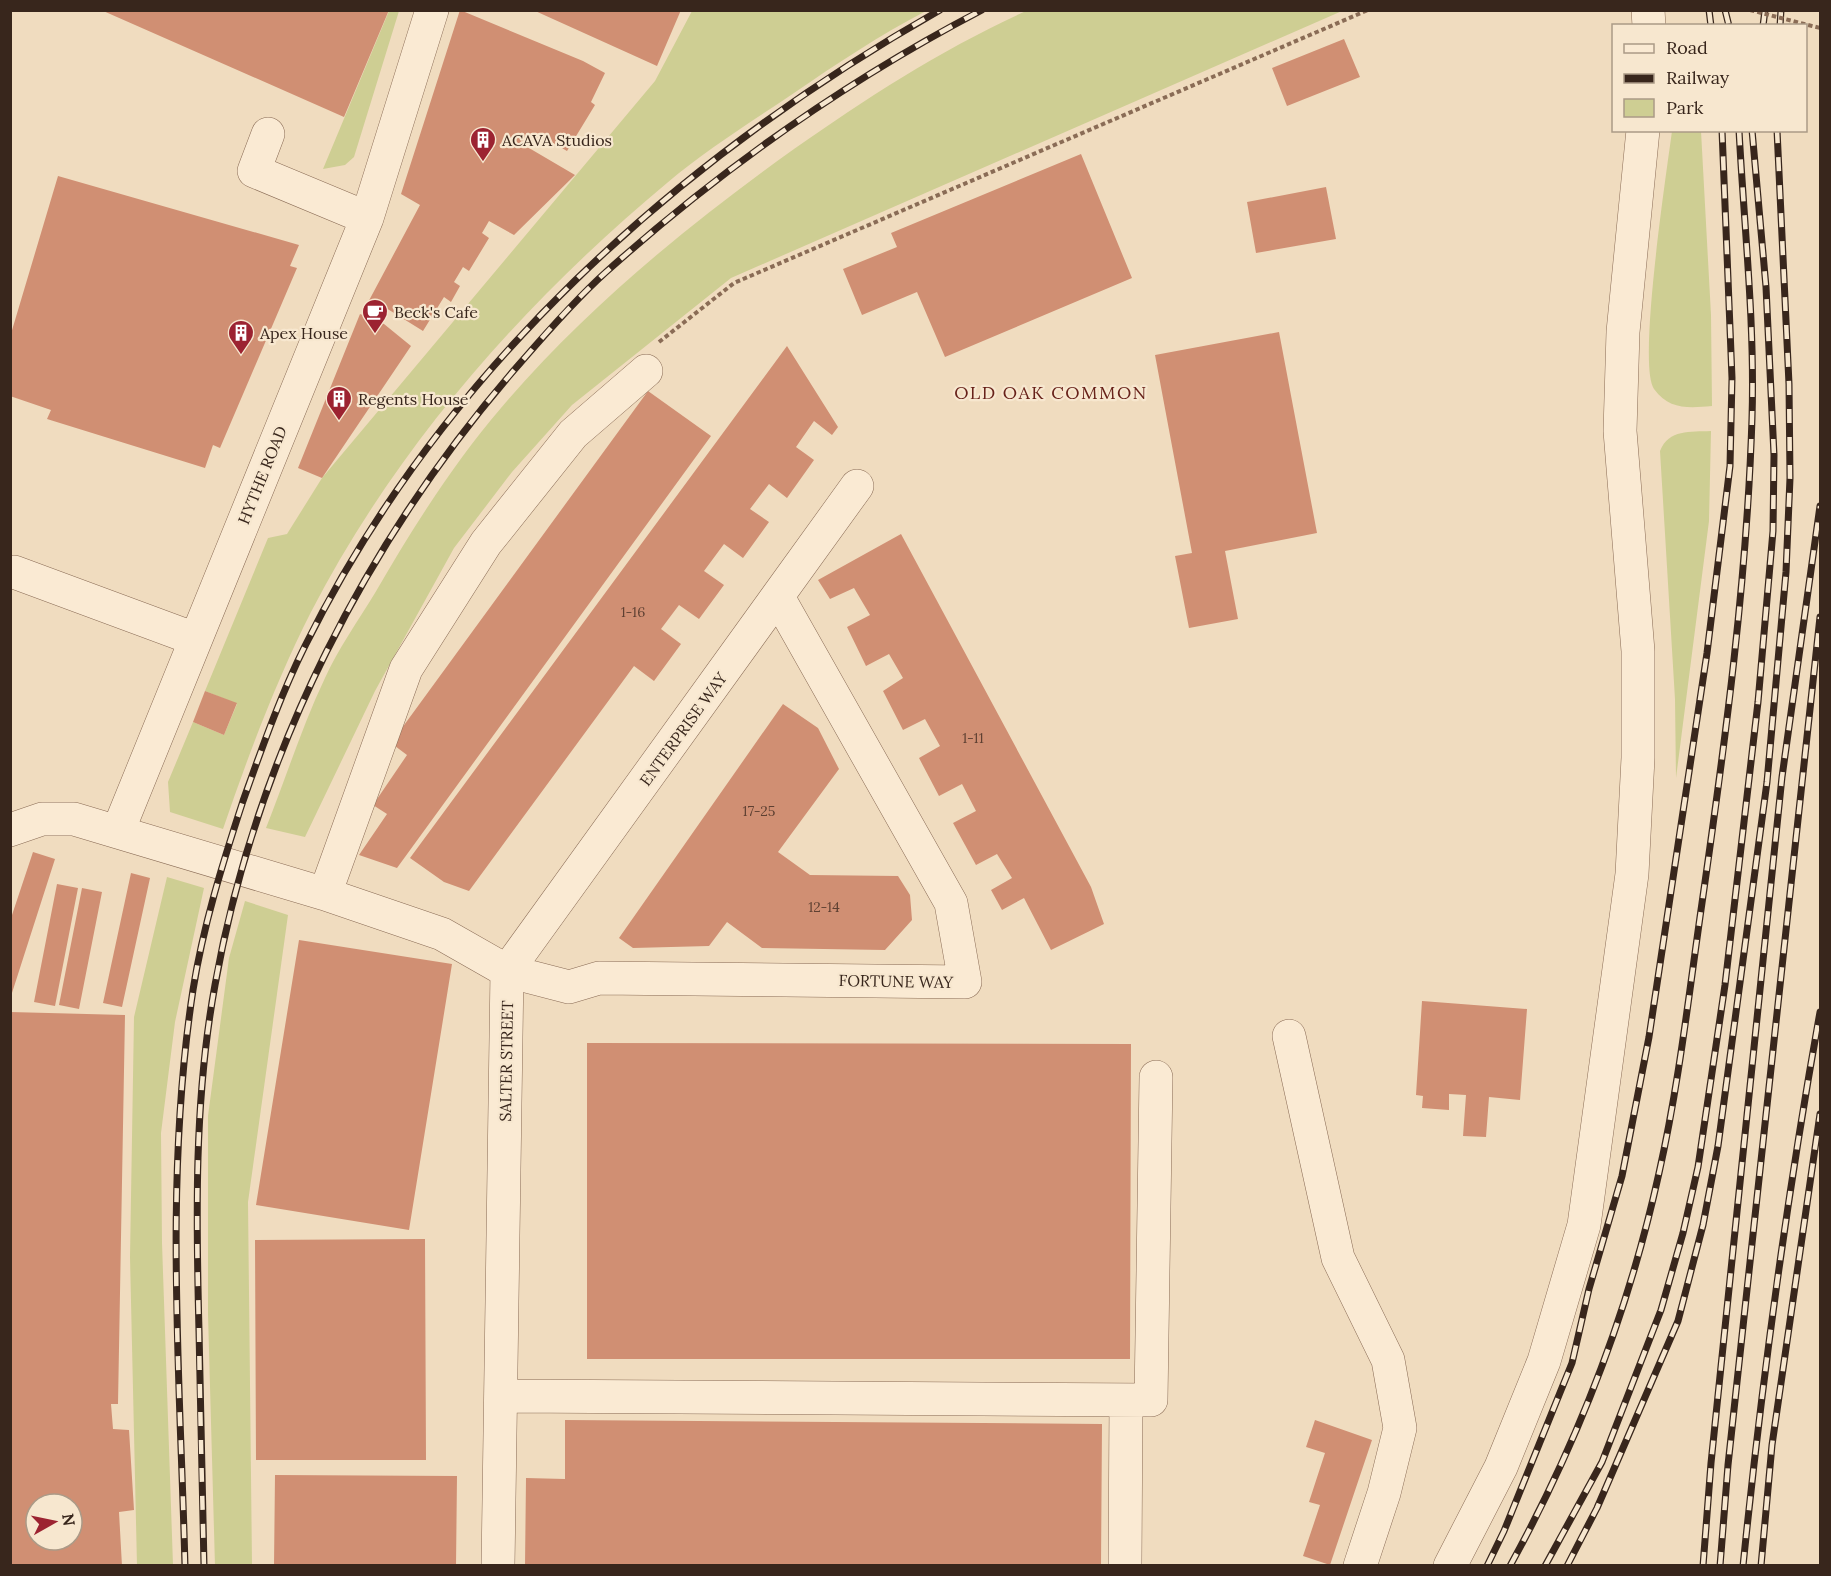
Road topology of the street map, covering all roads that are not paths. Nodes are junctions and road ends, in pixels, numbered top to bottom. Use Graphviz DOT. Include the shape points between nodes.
graph roads {
  1 [pos="432,10"];
  2 [pos="1643,132"];
  3 [pos="268,134"];
  4 [pos="367,218"];
  5 [pos="648,360"];
  6 [pos="857,486"];
  7 [pos="14,572"];
  8 [pos="778,597"];
  9 [pos="195,639"];
  10 [pos="10,830"];
  11 [pos="118,831"];
  12 [pos="325,894"];
  13 [pos="507,971"];
  14 [pos="1289,1036"];
  15 [pos="1156,1077"];
  16 [pos="502,1396"];
  17 [pos="1139,1400"];
  18 [pos="498,1566"];
  19 [pos="1125,1566"];
  20 [pos="1360,1566"];
  21 [pos="1450,1566"];
  1 -- 4 [label="street, HYTHE ROAD"];
  2 -- 21 [label="street" via="1623,332 1620,431 1638,651 1632,874 1584,1225 1545,1361 1501,1467"];
  3 -- 4 [label="street" via="254,171"];
  4 -- 9 [label="street, HYTHE ROAD"];
  5 -- 12 [label="street" via="573,434 493,534 406,669"];
  6 -- 8 [label="street, ENTERPRISE WAY"];
  7 -- 9 [label="street"];
  8 -- 13 [label="street, ENTERPRISE WAY"];
  8 -- 13 [label="street, FORTUNE WAY" via="951,903 965,982 599,978 569,987"];
  9 -- 11 [label="street, HYTHE ROAD"];
  10 -- 11 [label="street" via="42,819 74,819"];
  11 -- 12 [label="street"];
  12 -- 13 [label="street" via="442,934"];
  13 -- 16 [label="street, SALTER STREET"];
  14 -- 20 [label="street" via="1338,1258 1388,1360 1400,1428"];
  15 -- 17 [label="street"];
  16 -- 17 [label="street"];
  16 -- 18 [label="street, SALTER STREET"];
  17 -- 19 [label="street"];
}
